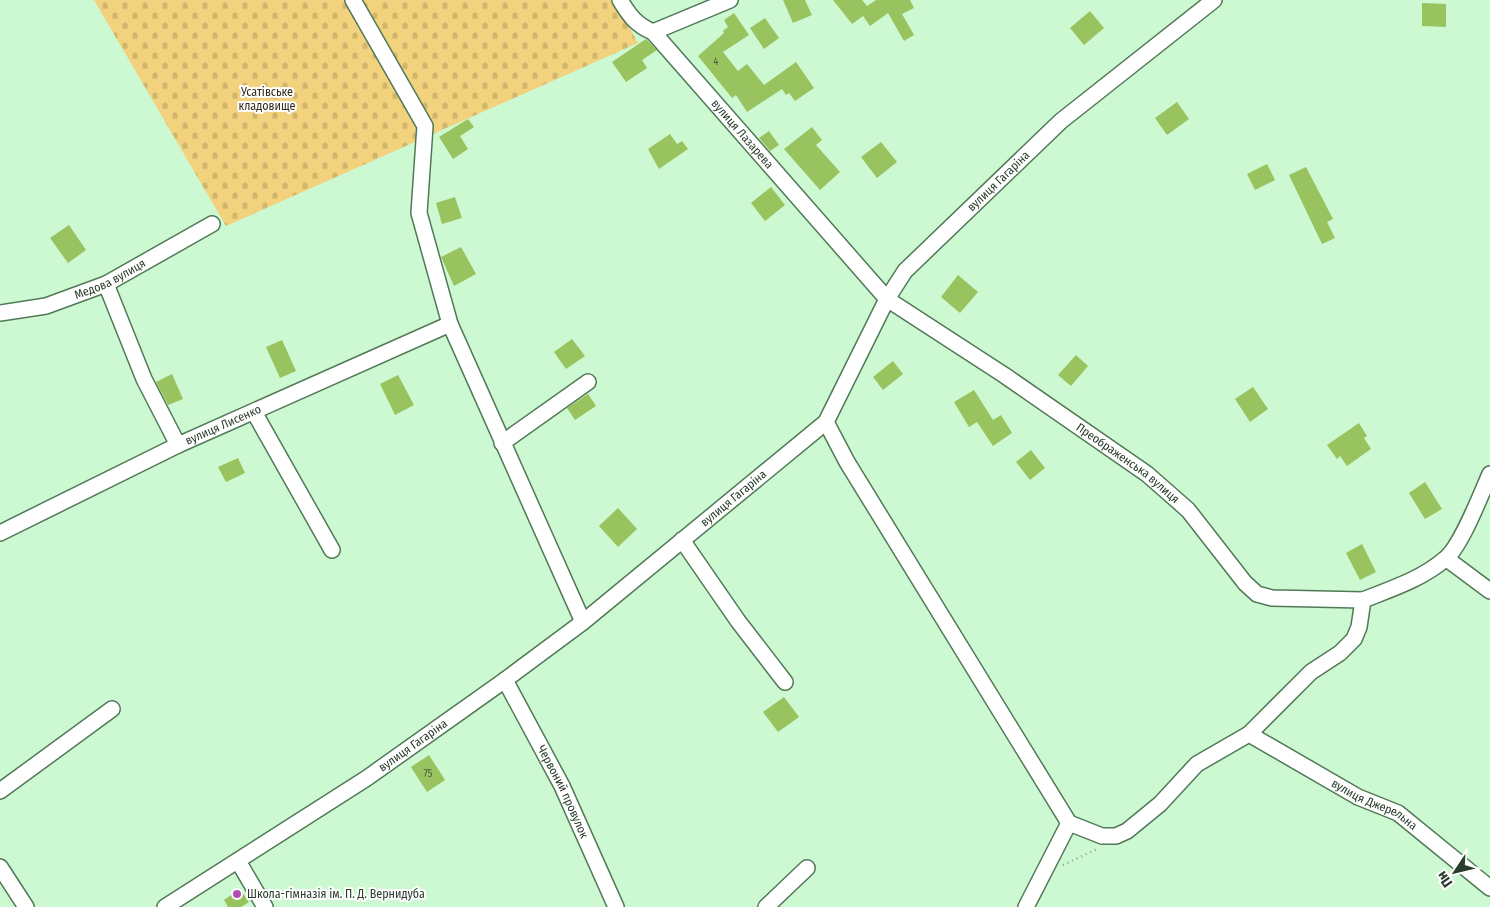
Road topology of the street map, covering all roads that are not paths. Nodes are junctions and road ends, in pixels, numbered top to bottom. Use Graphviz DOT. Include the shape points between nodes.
graph roads {
  1 [pos="353,0"];
  2 [pos="620,0"];
  3 [pos="730,0"];
  4 [pos="1214,0"];
  5 [pos="653,32"];
  6 [pos="212,224"];
  7 [pos="106,284"];
  8 [pos="887,298"];
  9 [pos="0,313"];
  10 [pos="450,324"];
  11 [pos="588,382"];
  12 [pos="254,412"];
  13 [pos="826,422"];
  14 [pos="502,443"];
  15 [pos="178,445"];
  16 [pos="1490,474"];
  17 [pos="0,533"];
  18 [pos="682,540"];
  19 [pos="332,550"];
  20 [pos="1447,558"];
  21 [pos="1490,591"];
  22 [pos="1363,600"];
  23 [pos="583,622"];
  24 [pos="505,680"];
  25 [pos="785,682"];
  26 [pos="112,709"];
  27 [pos="1248,734"];
  28 [pos="0,791"];
  29 [pos="1068,823"];
  30 [pos="238,861"];
  31 [pos="0,867"];
  32 [pos="807,868"];
  33 [pos="1490,888"];
  34 [pos="26,907"];
  35 [pos="165,907"];
  36 [pos="265,907"];
  37 [pos="616,907"];
  38 [pos="766,907"];
  39 [pos="1026,907"];
  1 -- 10 [label="street" via="425,126 420,213"];
  2 -- 5 [label="street, вулиця Лазарева" via="631,18 642,28"];
  3 -- 5 [label="street"];
  4 -- 8 [label="street, вулиця Гагаріна" via="1061,121 905,271"];
  5 -- 8 [label="street, вулиця Лазарева"];
  6 -- 7 [label="street, Медова вулиця"];
  7 -- 9 [label="street, Медова вулиця" via="46,306"];
  7 -- 15 [label="street" via="144,379"];
  8 -- 13 [label="street, вулиця Гагаріна"];
  8 -- 22 [label="street, Преображенська вулиця" via="1147,474 1188,510 1257,594 1272,598"];
  10 -- 12 [label="street, вулиця Лисенко"];
  10 -- 14 [label="street"];
  11 -- 14 [label="street"];
  12 -- 15 [label="street, вулиця Лисенко"];
  12 -- 19 [label="street"];
  13 -- 18 [label="street, вулиця Гагаріна"];
  13 -- 29 [label="street" via="847,462"];
  14 -- 23 [label="street"];
  15 -- 17 [label="street, вулиця Лисенко"];
  16 -- 20 [label="street, Преображенська вулиця"];
  18 -- 23 [label="street, вулиця Гагаріна"];
  18 -- 25 [label="street"];
  20 -- 21 [label="street"];
  20 -- 22 [label="street, Преображенська вулиця" via="1409,582"];
  22 -- 27 [label="street" via="1360,627 1354,639 1340,653 1311,672"];
  23 -- 24 [label="street, вулиця Гагаріна"];
  24 -- 30 [label="street, вулиця Гагаріна" via="368,778"];
  24 -- 37 [label="street, Червоний провулок" via="562,786"];
  26 -- 28 [label="street"];
  27 -- 29 [label="street" via="1197,764 1160,804 1127,832 1102,836"];
  27 -- 33 [label="street, вулиця Джерельна" via="1358,797 1398,813"];
  29 -- 39 [label="street"];
  30 -- 35 [label="street, вулиця Гагаріна"];
  30 -- 36 [label="street"];
  31 -- 34 [label="street"];
  32 -- 38 [label="street"];
}
